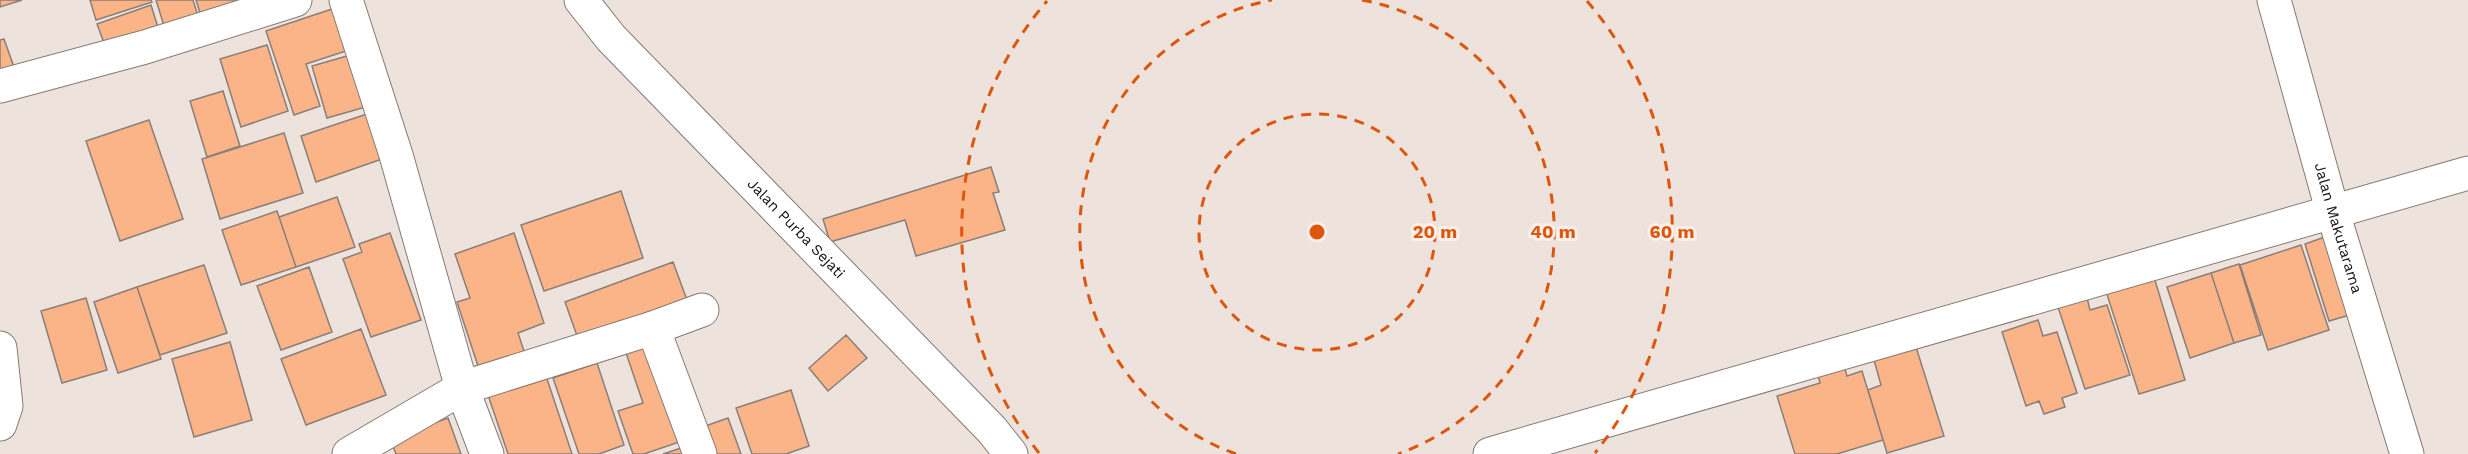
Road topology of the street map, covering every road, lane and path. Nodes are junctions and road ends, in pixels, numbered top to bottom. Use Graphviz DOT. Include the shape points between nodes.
graph roads {
  1 [pos="295,0"];
  2 [pos="346,0"];
  3 [pos="581,0"];
  4 [pos="2274,0"];
  5 [pos="0,86"];
  6 [pos="2468,173"];
  7 [pos="2333,213"];
  8 [pos="702,310"];
  9 [pos="653,328"];
  10 [pos="0,348"];
  11 [pos="462,388"];
  12 [pos="0,424"];
  13 [pos="349,454"];
  14 [pos="487,454"];
  15 [pos="700,454"];
  16 [pos="1011,454"];
  17 [pos="1490,454"];
  18 [pos="2407,454"];
  1 -- 5 [label="street" via="145,47"];
  2 -- 11 [label="street" via="396,155"];
  3 -- 16 [label="street, Jalan Purba Sejati" via="611,38 992,429"];
  4 -- 7 [label="street, Jalan Makutarama"];
  6 -- 7 [label="street"];
  7 -- 17 [label="street"];
  7 -- 18 [label="street, Jalan Makutarama"];
  8 -- 9 [label="street"];
  9 -- 11 [label="street"];
  9 -- 15 [label="street"];
  10 -- 12 [label="street" via="6,406"];
  11 -- 13 [label="street"];
  11 -- 14 [label="street"];
}
